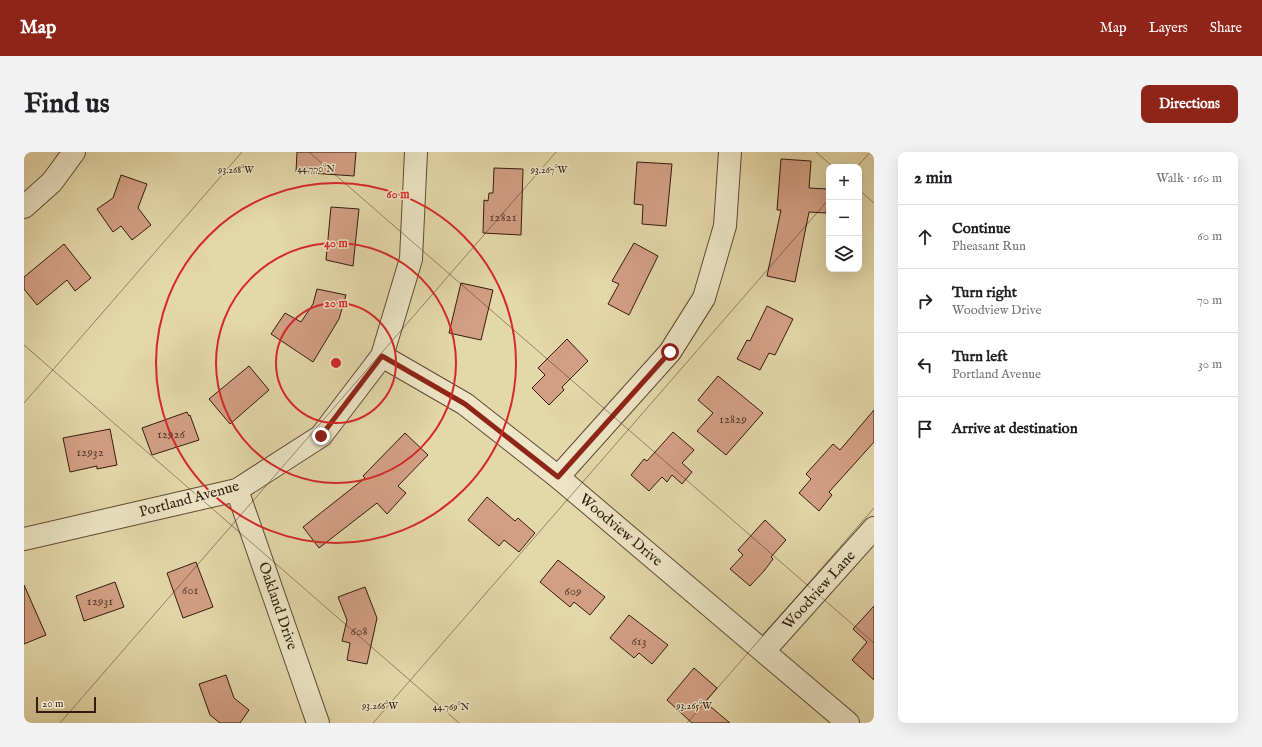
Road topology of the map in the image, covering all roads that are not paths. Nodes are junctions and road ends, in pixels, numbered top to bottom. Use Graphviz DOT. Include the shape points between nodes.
graph roads {
  1 [pos="74,152"];
  2 [pos="416,152"];
  3 [pos="730,152"];
  4 [pos="24,207"];
  5 [pos="382,356"];
  6 [pos="558,477"];
  7 [pos="237,490"];
  8 [pos="874,528"];
  9 [pos="24,539"];
  10 [pos="764,651"];
  11 [pos="318,723"];
  12 [pos="848,723"];
  1 -- 4 [label="street" via="52,182"];
  2 -- 5 [label="street, Portland Avenue" via="411,259"];
  3 -- 6 [label="street" via="725,226 704,298 670,352"];
  5 -- 6 [label="street, Woodview Drive" via="465,404"];
  5 -- 7 [label="street, Portland Avenue" via="321,436"];
  6 -- 10 [label="street, Woodview Drive"];
  7 -- 9 [label="street, Portland Avenue"];
  7 -- 11 [label="street, Oakland Drive"];
  8 -- 10 [label="street, Woodview Lane"];
  10 -- 12 [label="street, Woodview Drive"];
}
